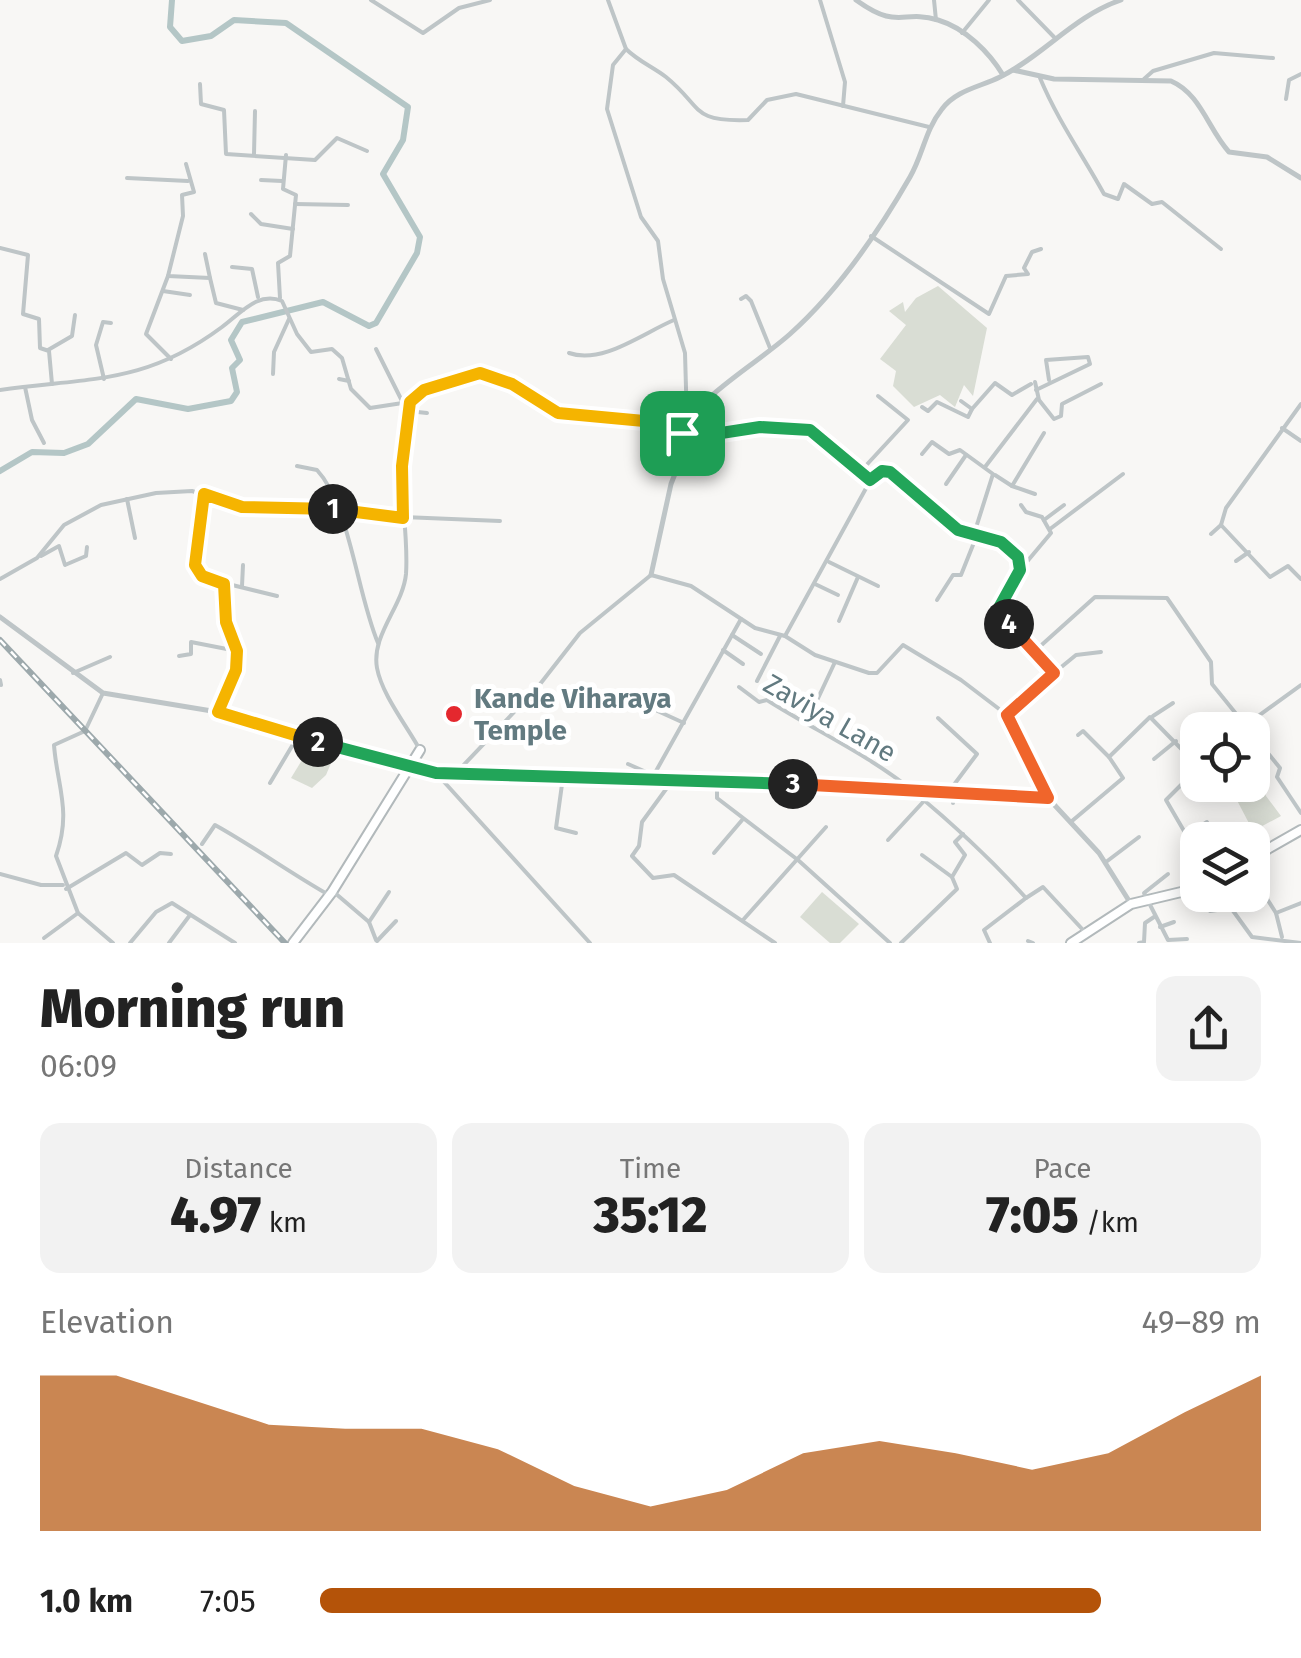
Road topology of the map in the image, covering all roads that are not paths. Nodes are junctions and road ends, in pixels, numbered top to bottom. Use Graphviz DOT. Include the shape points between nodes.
graph roads {
  1 [pos="371,0"];
  2 [pos="490,0"];
  3 [pos="608,0"];
  4 [pos="820,0"];
  5 [pos="856,0"];
  6 [pos="934,0"];
  7 [pos="989,0"];
  8 [pos="1018,0"];
  9 [pos="1121,0"];
  10 [pos="936,20"];
  11 [pos="962,33"];
  12 [pos="1054,37"];
  13 [pos="626,49"];
  14 [pos="1272,58"];
  15 [pos="1012,70"];
  16 [pos="1301,74"];
  17 [pos="1003,75"];
  18 [pos="1039,76"];
  19 [pos="1144,80"];
  20 [pos="200,84"];
  21 [pos="1286,100"];
  22 [pos="843,106"];
  23 [pos="255,111"];
  24 [pos="929,128"];
  25 [pos="271,143"];
  26 [pos="368,151"];
  27 [pos="254,154"];
  28 [pos="270,155"];
  29 [pos="286,156"];
  30 [pos="186,164"];
  31 [pos="127,178"];
  32 [pos="1301,178"];
  33 [pos="262,180"];
  34 [pos="188,181"];
  35 [pos="283,181"];
  36 [pos="295,204"];
  37 [pos="348,206"];
  38 [pos="251,214"];
  39 [pos="292,228"];
  40 [pos="872,236"];
  41 [pos="0,248"];
  42 [pos="1042,249"];
  43 [pos="1221,249"];
  44 [pos="205,254"];
  45 [pos="232,267"];
  46 [pos="168,276"];
  47 [pos="210,278"];
  48 [pos="163,291"];
  49 [pos="190,295"];
  50 [pos="259,299"];
  51 [pos="740,299"];
  52 [pos="281,300"];
  53 [pos="244,310"];
  54 [pos="75,315"];
  55 [pos="288,319"];
  56 [pos="674,320"];
  57 [pos="110,324"];
  58 [pos="770,348"];
  59 [pos="376,349"];
  60 [pos="48,350"];
  61 [pos="569,353"];
  62 [pos="171,359"];
  63 [pos="273,374"];
  64 [pos="339,379"];
  65 [pos="104,380"];
  66 [pos="1022,380"];
  67 [pos="1049,380"];
  68 [pos="348,381"];
  69 [pos="52,384"];
  70 [pos="1101,384"];
  71 [pos="1034,385"];
  72 [pos="25,387"];
  73 [pos="0,390"];
  74 [pos="878,396"];
  75 [pos="1038,397"];
  76 [pos="961,401"];
  77 [pos="410,402"];
  78 [pos="403,403"];
  79 [pos="1301,404"];
  80 [pos="922,408"];
  81 [pos="972,410"];
  82 [pos="408,411"];
  83 [pos="427,413"];
  84 [pos="687,422"];
  85 [pos="1282,428"];
  86 [pos="1044,433"];
  87 [pos="686,436"];
  88 [pos="1301,441"];
  89 [pos="44,444"];
  90 [pos="922,454"];
  91 [pos="966,454"];
  92 [pos="297,466"];
  93 [pos="985,467"];
  94 [pos="860,472"];
  95 [pos="993,474"];
  96 [pos="1123,474"];
  97 [pos="870,480"];
  98 [pos="946,484"];
  99 [pos="1012,486"];
  100 [pos="204,494"];
  101 [pos="1035,494"];
  102 [pos="127,499"];
  103 [pos="1021,505"];
  104 [pos="1064,506"];
  105 [pos="339,509"];
  106 [pos="403,518"];
  107 [pos="1044,520"];
  108 [pos="500,521"];
  109 [pos="1221,524"];
  110 [pos="1050,530"];
  111 [pos="976,534"];
  112 [pos="1212,534"];
  113 [pos="135,538"];
  114 [pos="87,547"];
  115 [pos="1250,551"];
  116 [pos="36,558"];
  117 [pos="1236,561"];
  118 [pos="829,562"];
  119 [pos="243,565"];
  120 [pos="1020,570"];
  121 [pos="652,575"];
  122 [pos="858,577"];
  123 [pos="1301,578"];
  124 [pos="0,579"];
  125 [pos="224,584"];
  126 [pos="815,584"];
  127 [pos="242,586"];
  128 [pos="878,586"];
  129 [pos="277,596"];
  130 [pos="838,596"];
  131 [pos="937,600"];
  132 [pos="0,616"];
  133 [pos="742,619"];
  134 [pos="839,622"];
  135 [pos="732,635"];
  136 [pos="783,636"];
  137 [pos="380,648"];
  138 [pos="723,650"];
  139 [pos="1036,650"];
  140 [pos="237,651"];
  141 [pos="1101,652"];
  142 [pos="762,654"];
  143 [pos="179,656"];
  144 [pos="110,657"];
  145 [pos="835,662"];
  146 [pos="743,664"];
  147 [pos="226,667"];
  148 [pos="236,670"];
  149 [pos="73,673"];
  150 [pos="1054,673"];
  151 [pos="757,681"];
  152 [pos="1301,685"];
  153 [pos="739,687"];
  154 [pos="103,693"];
  155 [pos="640,703"];
  156 [pos="1173,703"];
  157 [pos="218,712"];
  158 [pos="1238,712"];
  159 [pos="1263,712"];
  160 [pos="1007,715"];
  161 [pos="1153,716"];
  162 [pos="938,718"];
  163 [pos="684,723"];
  164 [pos="806,724"];
  165 [pos="1078,735"];
  166 [pos="298,736"];
  167 [pos="1176,741"];
  168 [pos="1180,746"];
  169 [pos="420,750"];
  170 [pos="1270,754"];
  171 [pos="1110,757"];
  172 [pos="1154,759"];
  173 [pos="628,764"];
  174 [pos="410,766"];
  175 [pos="436,773"];
  176 [pos="456,773"];
  177 [pos="564,777"];
  178 [pos="652,777"];
  179 [pos="672,781"];
  180 [pos="717,782"];
  181 [pos="270,784"];
  182 [pos="1180,786"];
  183 [pos="911,789"];
  184 [pos="952,790"];
  185 [pos="1048,798"];
  186 [pos="924,801"];
  187 [pos="952,803"];
  188 [pos="1301,813"];
  189 [pos="743,820"];
  190 [pos="1072,821"];
  191 [pos="1180,825"];
  192 [pos="826,827"];
  193 [pos="1301,830"];
  194 [pos="576,833"];
  195 [pos="963,834"];
  196 [pos="1139,837"];
  197 [pos="888,840"];
  198 [pos="202,844"];
  199 [pos="1270,848"];
  200 [pos="172,854"];
  201 [pos="714,854"];
  202 [pos="922,855"];
  203 [pos="798,860"];
  204 [pos="1106,862"];
  205 [pos="0,874"];
  206 [pos="1168,874"];
  207 [pos="952,877"];
  208 [pos="65,887"];
  209 [pos="389,892"];
  210 [pos="330,893"];
  211 [pos="1180,893"];
  212 [pos="1026,898"];
  213 [pos="1147,901"];
  214 [pos="1301,903"];
  215 [pos="1131,904"];
  216 [pos="1270,904"];
  217 [pos="1233,912"];
  218 [pos="78,913"];
  219 [pos="1276,913"];
  220 [pos="190,914"];
  221 [pos="1155,916"];
  222 [pos="743,920"];
  223 [pos="396,921"];
  224 [pos="368,922"];
  225 [pos="1174,922"];
  226 [pos="1160,927"];
  227 [pos="1086,932"];
  228 [pos="44,938"];
  229 [pos="1188,938"];
  230 [pos="1282,939"];
  231 [pos="1169,941"];
  232 [pos="377,942"];
  233 [pos="113,943"];
  234 [pos="130,943"];
  235 [pos="169,943"];
  236 [pos="236,943"];
  237 [pos="293,943"];
  238 [pos="590,943"];
  239 [pos="776,943"];
  240 [pos="890,943"];
  241 [pos="901,943"];
  242 [pos="990,943"];
  243 [pos="1070,943"];
  244 [pos="1139,943"];
  245 [pos="1301,943"];
  1 -- 2 [label="street" via="423,33 458,8"];
  3 -- 13 [label="street"];
  4 -- 22 [label="street" via="844,82"];
  5 -- 10 [label="street" via="886,18"];
  6 -- 10 [label="street"];
  7 -- 11 [label="street"];
  8 -- 12 [label="street"];
  9 -- 12 [label="street" via="1092,10"];
  10 -- 11 [label="street"];
  11 -- 17 [label="street"];
  12 -- 15 [label="street"];
  13 -- 22 [label="street" via="666,78 696,112 712,118 748,120 767,100 796,94"];
  13 -- 56 [label="street" via="612,65 607,109 641,217 658,241"];
  14 -- 19 [label="street" via="1214,53 1153,71"];
  15 -- 17 [label="street"];
  15 -- 18 [label="street"];
  16 -- 21 [label="street" via="1289,80"];
  17 -- 24 [label="street" via="954,94"];
  18 -- 19 [label="street"];
  18 -- 43 [label="street" via="1064,132 1088,159 1104,194 1118,198 1124,184 1152,204 1162,202"];
  19 -- 32 [label="street" via="1183,86 1229,152 1267,158"];
  20 -- 27 [label="street" via="200,104 224,110 224,153"];
  22 -- 24 [label="street"];
  23 -- 27 [label="street"];
  24 -- 40 [label="street" via="913,174"];
  25 -- 28 [label="street"];
  26 -- 29 [label="street" via="336,138 316,160"];
  27 -- 28 [label="street"];
  28 -- 29 [label="street"];
  29 -- 35 [label="street"];
  30 -- 34 [label="street"];
  31 -- 34 [label="street"];
  33 -- 35 [label="street"];
  34 -- 46 [label="street" via="194,192 182,195"];
  35 -- 36 [label="street" via="283,189 296,195"];
  36 -- 37 [label="street"];
  36 -- 39 [label="street"];
  38 -- 39 [label="street" via="259,224"];
  39 -- 52 [label="street" via="290,256 278,262"];
  40 -- 42 [label="street" via="988,314 1006,276 1028,274 1024,268 1032,252"];
  40 -- 58 [label="street" via="790,335"];
  41 -- 60 [label="street" via="28,255 22,314 38,316 40,348"];
  44 -- 47 [label="street"];
  45 -- 50 [label="street" via="252,269"];
  46 -- 47 [label="street"];
  46 -- 48 [label="street"];
  47 -- 53 [label="street" via="216,303"];
  48 -- 49 [label="street"];
  48 -- 62 [label="street" via="147,337"];
  50 -- 52 [label="street"];
  50 -- 53 [label="street"];
  51 -- 58 [label="street" via="751,301"];
  52 -- 55 [label="street"];
  53 -- 62 [label="street"];
  54 -- 60 [label="street" via="72,336"];
  55 -- 63 [label="street"];
  55 -- 68 [label="street" via="311,352 340,354"];
  56 -- 61 [label="street" via="605,352 582,358"];
  56 -- 84 [label="street" via="685,353"];
  57 -- 65 [label="street" via="102,322 96,346"];
  58 -- 84 [label="street"];
  59 -- 78 [label="street"];
  60 -- 69 [label="street"];
  62 -- 65 [label="street"];
  64 -- 68 [label="street"];
  65 -- 69 [label="street"];
  66 -- 71 [label="street"];
  67 -- 67 [label="street" via="1046,360 1088,357 1090,364"];
  67 -- 71 [label="street" via="1049,386"];
  68 -- 78 [label="street" via="370,408"];
  69 -- 72 [label="street"];
  70 -- 75 [label="street" via="1062,404 1059,418"];
  71 -- 75 [label="street"];
  71 -- 81 [label="street" via="1012,395 995,384"];
  72 -- 73 [label="street"];
  72 -- 89 [label="street"];
  74 -- 94 [label="street" via="908,420"];
  75 -- 93 [label="street"];
  76 -- 81 [label="street"];
  77 -- 78 [label="street"];
  77 -- 82 [label="street"];
  77 -- 87 [label="street" via="424,390 480,373 558,413 644,421"];
  79 -- 85 [label="street"];
  80 -- 81 [label="street" via="928,411 936,402 968,417"];
  82 -- 83 [label="street"];
  82 -- 106 [label="street"];
  84 -- 87 [label="street"];
  85 -- 88 [label="street"];
  85 -- 109 [label="street"];
  86 -- 99 [label="street"];
  87 -- 94 [label="street" via="760,427 810,430"];
  87 -- 121 [label="street"];
  90 -- 91 [label="street" via="932,442 949,454"];
  91 -- 93 [label="street"];
  91 -- 98 [label="street"];
  92 -- 105 [label="street" via="317,470"];
  93 -- 95 [label="street"];
  94 -- 97 [label="street"];
  95 -- 99 [label="street"];
  95 -- 111 [label="street"];
  96 -- 110 [label="street"];
  97 -- 111 [label="street" via="887,470 958,530"];
  97 -- 118 [label="street"];
  99 -- 101 [label="street"];
  100 -- 102 [label="street"];
  100 -- 105 [label="street" via="242,507"];
  100 -- 125 [label="street" via="195,565 202,576"];
  102 -- 113 [label="street"];
  102 -- 116 [label="street" via="64,525"];
  103 -- 107 [label="street"];
  104 -- 107 [label="street"];
  105 -- 106 [label="street"];
  105 -- 137 [label="street" via="362,605"];
  106 -- 108 [label="street"];
  106 -- 137 [label="street" via="406,572"];
  107 -- 110 [label="street"];
  109 -- 112 [label="street"];
  109 -- 115 [label="street"];
  110 -- 120 [label="street"];
  111 -- 120 [label="street" via="1013,550"];
  111 -- 131 [label="street" via="961,576 953,575"];
  114 -- 116 [label="street" via="86,556 65,564 59,546"];
  115 -- 117 [label="street"];
  115 -- 123 [label="street" via="1270,577 1288,566"];
  116 -- 124 [label="street"];
  118 -- 122 [label="street"];
  118 -- 126 [label="street"];
  119 -- 127 [label="street"];
  120 -- 139 [label="street" via="999,608"];
  121 -- 133 [label="street" via="690,586"];
  121 -- 176 [label="street" via="580,633"];
  122 -- 128 [label="street"];
  122 -- 134 [label="street"];
  125 -- 127 [label="street"];
  125 -- 140 [label="street" via="226,622"];
  126 -- 130 [label="street"];
  126 -- 136 [label="street"];
  127 -- 129 [label="street"];
  132 -- 149 [label="street"];
  133 -- 135 [label="street"];
  133 -- 136 [label="street"];
  135 -- 138 [label="street"];
  135 -- 142 [label="street"];
  136 -- 145 [label="street"];
  136 -- 151 [label="street"];
  137 -- 169 [label="street" via="377,670"];
  138 -- 146 [label="street"];
  138 -- 163 [label="street"];
  139 -- 150 [label="street"];
  139 -- 158 [label="street" via="1094,597 1167,598 1211,662 1212,684"];
  140 -- 143 [label="street" via="191,642 191,654"];
  140 -- 148 [label="street"];
  141 -- 150 [label="street" via="1073,657"];
  144 -- 149 [label="street"];
  145 -- 160 [label="street" via="874,674 903,645"];
  145 -- 164 [label="street"];
  147 -- 148 [label="street"];
  148 -- 157 [label="street"];
  149 -- 154 [label="street"];
  150 -- 160 [label="street"];
  152 -- 159 [label="street"];
  153 -- 164 [label="street, Zaviya Lane"];
  154 -- 157 [label="street"];
  154 -- 208 [label="street" via="85,731 54,745 63,781 56,856"];
  155 -- 163 [label="street"];
  156 -- 161 [label="street"];
  157 -- 166 [label="street"];
  160 -- 185 [label="street"];
  161 -- 167 [label="street"];
  161 -- 171 [label="street"];
  162 -- 184 [label="street" via="977,754"];
  163 -- 178 [label="street"];
  164 -- 183 [label="street, Zaviya Lane"];
  165 -- 171 [label="street" via="1092,736"];
  166 -- 174 [label="street"];
  166 -- 181 [label="street"];
  167 -- 168 [label="street"];
  167 -- 172 [label="street"];
  169 -- 174 [label="main road"];
  170 -- 188 [label="street"];
  171 -- 190 [label="street" via="1123,778"];
  173 -- 178 [label="street"];
  174 -- 175 [label="street"];
  174 -- 210 [label="main road"];
  175 -- 176 [label="street"];
  175 -- 238 [label="street"];
  176 -- 177 [label="street"];
  177 -- 178 [label="street"];
  177 -- 194 [label="street" via="556,828"];
  178 -- 179 [label="street"];
  179 -- 180 [label="street"];
  179 -- 222 [label="street" via="642,822 632,856 653,878 674,875"];
  180 -- 183 [label="street"];
  180 -- 189 [label="street" via="717,798"];
  182 -- 191 [label="street" via="1166,800"];
  183 -- 184 [label="street"];
  183 -- 186 [label="street, Zaviya Lane"];
  184 -- 185 [label="street"];
  184 -- 187 [label="street"];
  185 -- 190 [label="street"];
  186 -- 195 [label="street, Zaviya Lane"];
  186 -- 197 [label="street"];
  189 -- 201 [label="street"];
  189 -- 203 [label="street"];
  190 -- 204 [label="street"];
  192 -- 203 [label="street"];
  193 -- 199 [label="main road"];
  195 -- 207 [label="street" via="956,842 965,855"];
  195 -- 212 [label="street, Zaviya Lane"];
  196 -- 204 [label="street"];
  198 -- 210 [label="street" via="215,825 233,831"];
  200 -- 208 [label="street" via="160,853 142,865 126,853"];
  202 -- 207 [label="street"];
  203 -- 222 [label="street"];
  203 -- 240 [label="street"];
  204 -- 215 [label="street"];
  205 -- 208 [label="street"];
  206 -- 213 [label="street" via="1144,891"];
  207 -- 241 [label="street" via="957,889"];
  208 -- 218 [label="street"];
  209 -- 224 [label="street"];
  210 -- 224 [label="street"];
  210 -- 237 [label="main road"];
  211 -- 213 [label="main road"];
  212 -- 227 [label="street" via="1043,887"];
  212 -- 242 [label="street" via="984,930"];
  213 -- 215 [label="main road"];
  213 -- 221 [label="street"];
  214 -- 219 [label="street"];
  215 -- 227 [label="main road"];
  216 -- 219 [label="street"];
  217 -- 230 [label="street" via="1252,937"];
  218 -- 228 [label="street"];
  218 -- 233 [label="street"];
  219 -- 230 [label="street"];
  220 -- 234 [label="street" via="172,903"];
  220 -- 235 [label="street"];
  220 -- 236 [label="street"];
  221 -- 226 [label="street"];
  221 -- 244 [label="street" via="1145,923"];
  222 -- 239 [label="street"];
  223 -- 232 [label="street"];
  224 -- 232 [label="street"];
  225 -- 226 [label="street"];
  226 -- 231 [label="street"];
  227 -- 243 [label="main road"];
  229 -- 231 [label="street"];
  230 -- 245 [label="street"];
}
